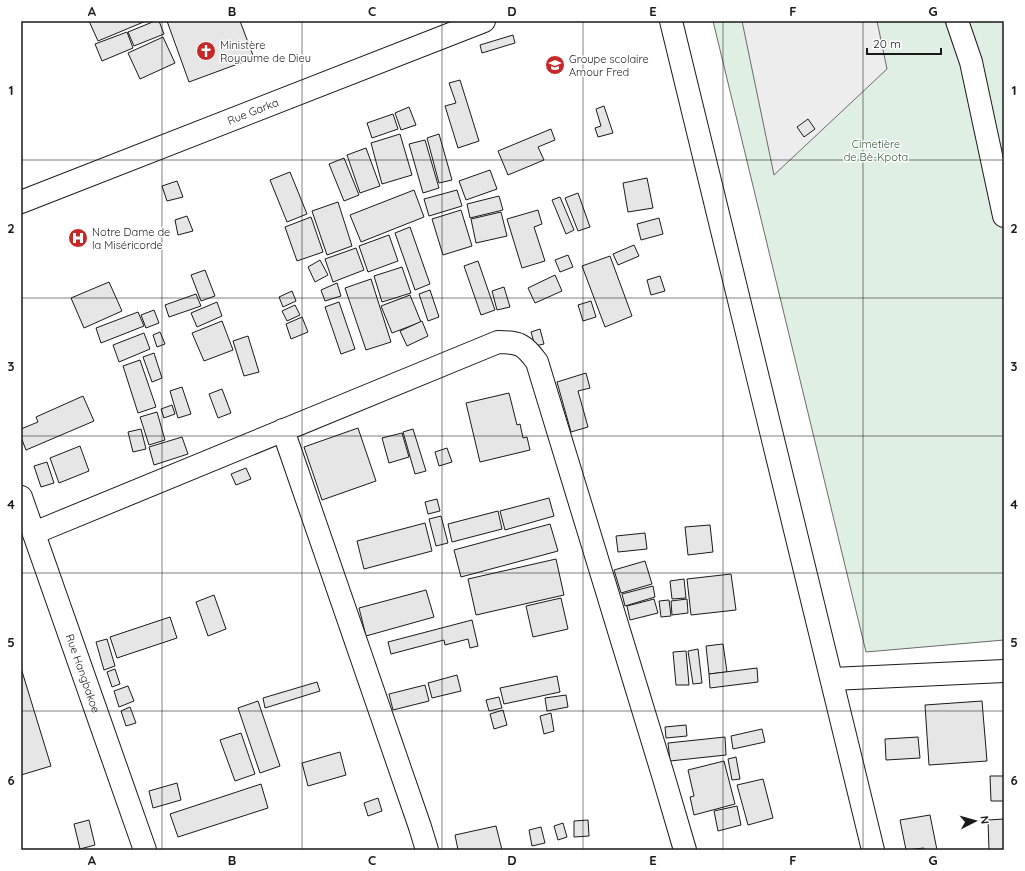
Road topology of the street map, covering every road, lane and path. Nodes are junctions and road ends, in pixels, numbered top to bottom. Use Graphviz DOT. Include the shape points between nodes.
graph roads {
  1 [pos="484,21"];
  2 [pos="671,21"];
  3 [pos="957,21"];
  4 [pos="21,202"];
  5 [pos="1004,216"];
  6 [pos="283,430"];
  7 [pos="21,497"];
  8 [pos="34,533"];
  9 [pos="1004,671"];
  10 [pos="832,679"];
  11 [pos="145,850"];
  12 [pos="427,850"];
  13 [pos="684,850"];
  14 [pos="873,850"];
  1 -- 4 [label="street, Rue Garka"];
  2 -- 10 [label="street"];
  3 -- 5 [label="street" via="971,62"];
  6 -- 8 [label="street"];
  6 -- 12 [label="street"];
  6 -- 13 [label="street" via="498,342 515,342 527,348 537,362 664,775"];
  7 -- 8 [label="street, Rue Hangbakoe"];
  8 -- 11 [label="street, Rue Hangbakoe"];
  9 -- 10 [label="street"];
  10 -- 14 [label="street"];
}
